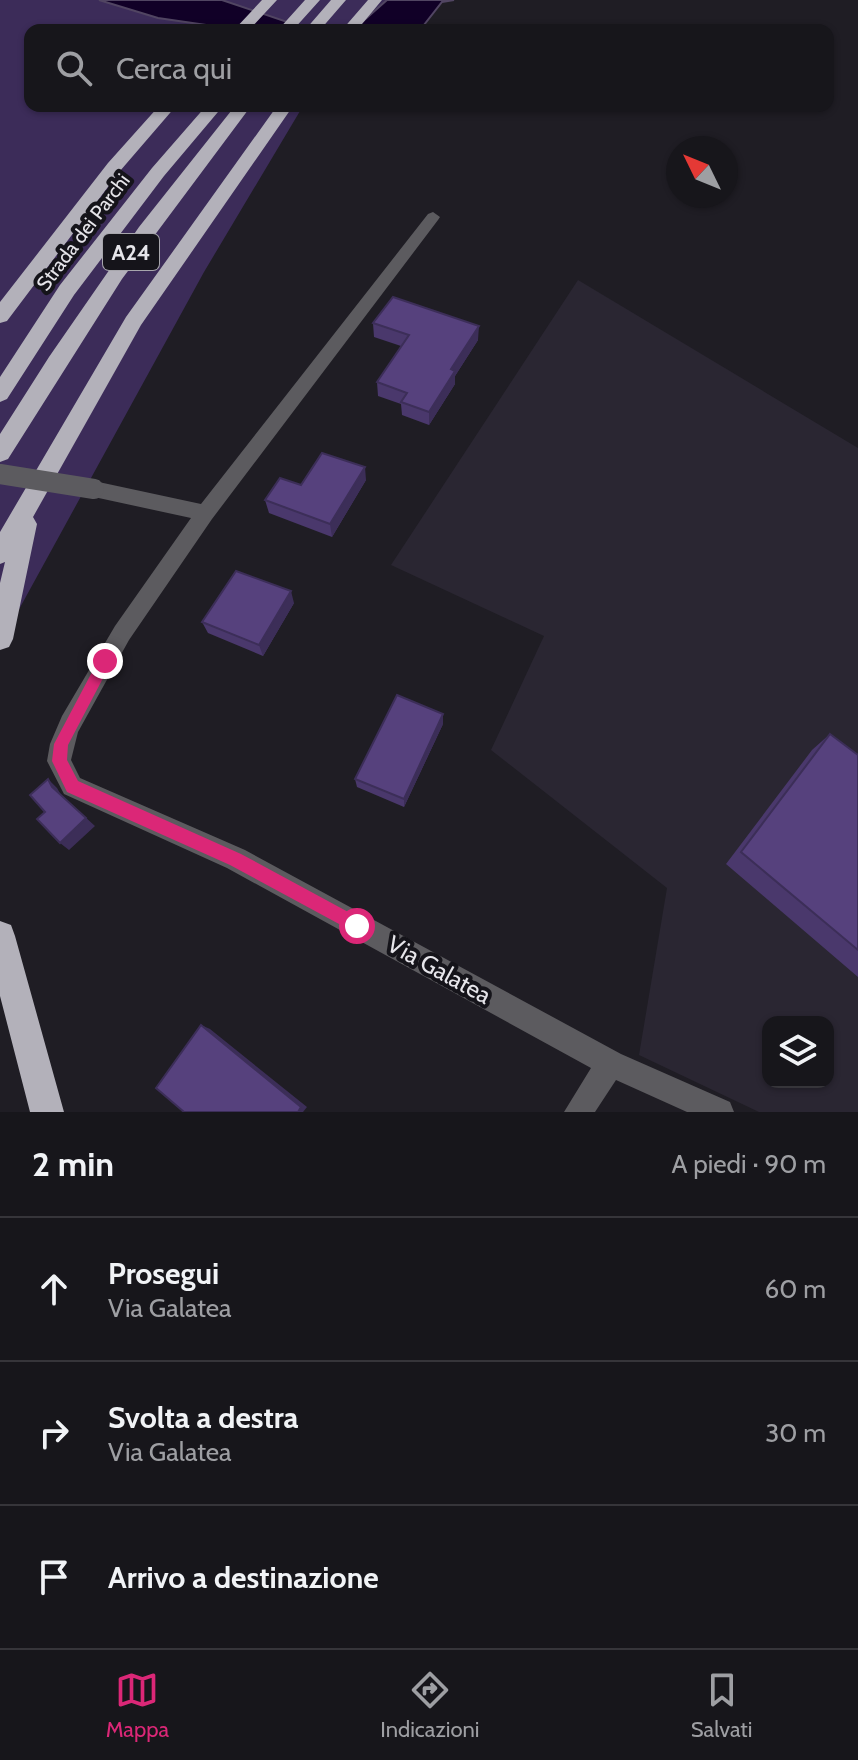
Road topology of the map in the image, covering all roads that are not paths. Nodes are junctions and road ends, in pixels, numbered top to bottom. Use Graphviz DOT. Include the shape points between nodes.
graph roads {
  1 [pos="270,0"];
  2 [pos="313,0"];
  3 [pos="339,0"];
  4 [pos="375,0"];
  5 [pos="247,24"];
  6 [pos="291,24"];
  7 [pos="317,24"];
  8 [pos="354,24"];
  9 [pos="163,112"];
  10 [pos="210,112"];
  11 [pos="238,112"];
  12 [pos="281,112"];
  13 [pos="433,217"];
  14 [pos="0,316"];
  15 [pos="0,394"];
  16 [pos="0,453"];
  17 [pos="0,474"];
  18 [pos="31,500"];
  19 [pos="205,513"];
  20 [pos="0,554"];
  21 [pos="0,639"];
  22 [pos="0,936"];
  23 [pos="611,1064"];
  24 [pos="47,1112"];
  25 [pos="578,1112"];
  26 [pos="720,1112"];
  1 -- 5 [label="highway"];
  2 -- 6 [label="highway"];
  3 -- 7 [label="highway"];
  4 -- 8 [label="highway"];
  9 -- 14 [label="highway"];
  10 -- 15 [label="highway, Strada dei Parchi / A24" via="67,290"];
  11 -- 16 [label="highway, A24" via="90,310"];
  12 -- 18 [label="highway" via="133,322"];
  13 -- 19 [label="street, Via Galatea"];
  17 -- 19 [label="street, bridge"];
  18 -- 20 [label="highway"];
  18 -- 21 [label="highway"];
  19 -- 23 [label="street, Via Galatea" via="122,633 70,724 59,752 67,780 81,792 236,859"];
  22 -- 24 [label="highway"];
  23 -- 25 [label="street"];
  23 -- 26 [label="street, Via Galatea"];
}
